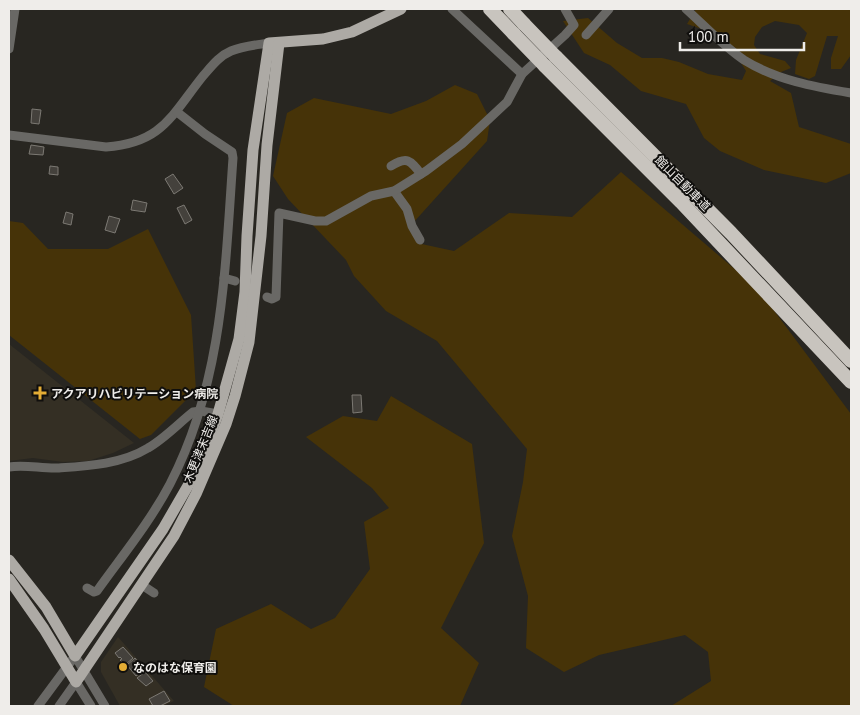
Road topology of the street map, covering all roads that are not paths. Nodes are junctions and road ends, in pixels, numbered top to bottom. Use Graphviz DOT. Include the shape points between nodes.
graph roads {
  1 [pos="15,9"];
  2 [pos="402,9"];
  3 [pos="452,9"];
  4 [pos="490,9"];
  5 [pos="510,9"];
  6 [pos="566,9"];
  7 [pos="609,9"];
  8 [pos="686,9"];
  9 [pos="519,29"];
  10 [pos="586,35"];
  11 [pos="274,43"];
  12 [pos="9,48"];
  13 [pos="522,74"];
  14 [pos="851,93"];
  15 [pos="177,112"];
  16 [pos="9,135"];
  17 [pos="391,166"];
  18 [pos="421,174"];
  19 [pos="394,191"];
  20 [pos="263,206"];
  21 [pos="279,213"];
  22 [pos="420,240"];
  23 [pos="224,278"];
  24 [pos="235,281"];
  25 [pos="267,297"];
  26 [pos="851,360"];
  27 [pos="851,382"];
  28 [pos="201,411"];
  29 [pos="218,414"];
  30 [pos="9,467"];
  31 [pos="9,560"];
  32 [pos="9,579"];
  33 [pos="142,585"];
  34 [pos="87,588"];
  35 [pos="154,593"];
  36 [pos="75,656"];
  37 [pos="68,668"];
  38 [pos="84,671"];
  39 [pos="76,682"];
  40 [pos="38,706"];
  41 [pos="59,706"];
  42 [pos="91,706"];
  43 [pos="105,706"];
  1 -- 12 [label="street"];
  2 -- 11 [label="main road" via="352,32 322,39"];
  3 -- 13 [label="street"];
  4 -- 9 [label="highway, 館山自動車道"];
  5 -- 9 [label="highway, 館山自動車道"];
  6 -- 13 [label="street" via="574,25"];
  7 -- 10 [label="street"];
  8 -- 14 [label="street" via="727,47 764,70 819,88"];
  9 -- 26 [label="highway, 館山自動車道, bridge" via="556,57 731,233"];
  9 -- 27 [label="highway, 館山自動車道, bridge" via="545,66 681,202"];
  11 -- 15 [label="street" via="244,47 218,60"];
  11 -- 20 [label="main road, 木更津末吉線"];
  11 -- 29 [label="main road, 木更津末吉線" via="253,150 245,292 239,339"];
  13 -- 18 [label="street" via="507,102 462,144"];
  15 -- 16 [label="street" via="150,136 121,146"];
  15 -- 23 [label="street" via="232,152"];
  17 -- 18 [label="street" via="405,160"];
  18 -- 19 [label="street"];
  19 -- 21 [label="street" via="371,196 326,221"];
  19 -- 22 [label="street"];
  20 -- 21 [label="street"];
  20 -- 33 [label="main road, 木更津末吉線" via="249,342 235,396 196,494 174,536"];
  21 -- 25 [label="street" via="276,298"];
  23 -- 24 [label="street"];
  23 -- 28 [label="street" via="217,339"];
  28 -- 29 [label="street"];
  28 -- 30 [label="street" via="193,412 149,448 131,456 84,466"];
  28 -- 34 [label="street" via="170,484 153,513 97,591"];
  29 -- 36 [label="main road, 木更津末吉線" via="189,484 167,522"];
  31 -- 36 [label="main road" via="46,607"];
  32 -- 37 [label="main road"];
  33 -- 35 [label="street"];
  33 -- 38 [label="main road, 木更津末吉線"];
  36 -- 37 [label="street"];
  36 -- 38 [label="street"];
  37 -- 39 [label="main road"];
  37 -- 40 [label="street"];
  38 -- 39 [label="main road, 木更津末吉線"];
  38 -- 43 [label="street"];
  39 -- 41 [label="street"];
  39 -- 42 [label="street"];
}
